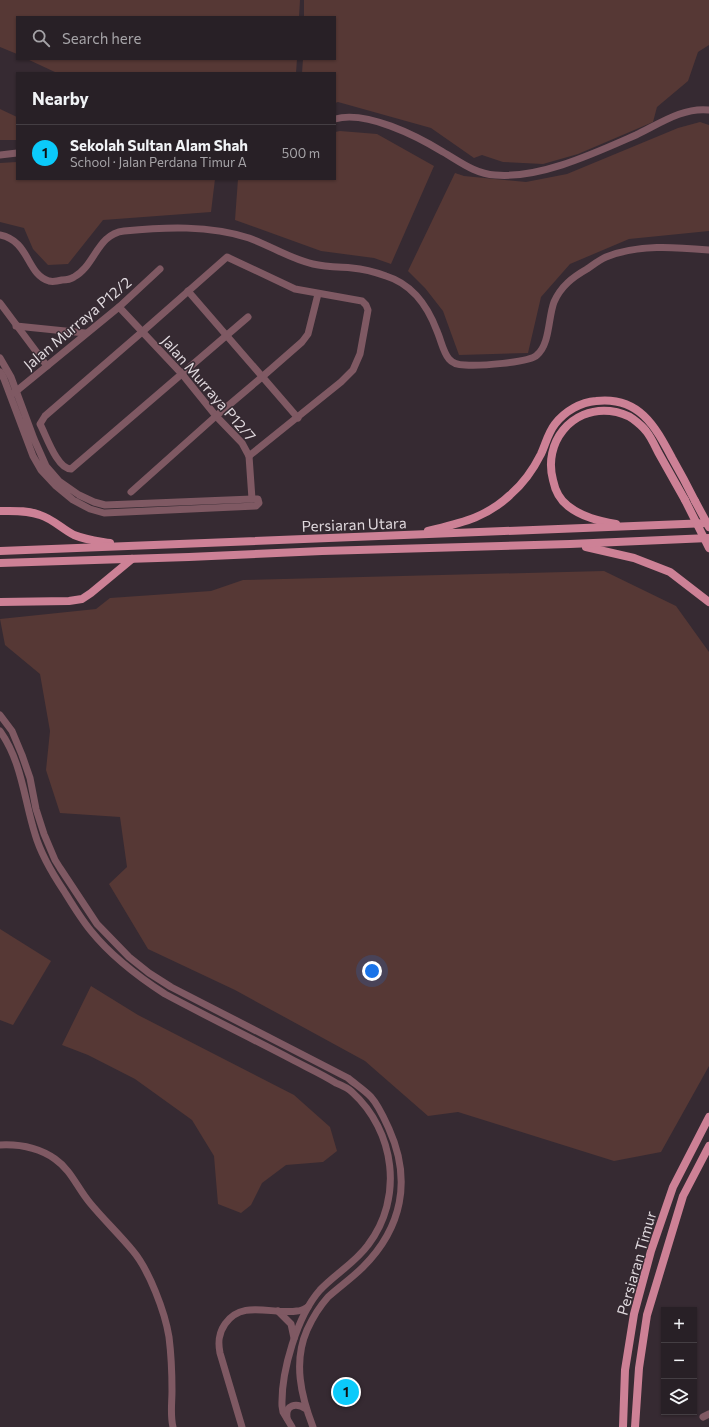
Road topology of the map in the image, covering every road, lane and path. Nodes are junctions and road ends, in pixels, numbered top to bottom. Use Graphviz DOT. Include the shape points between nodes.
graph roads {
  1 [pos="709,110"];
  2 [pos="336,119"];
  3 [pos="16,153"];
  4 [pos="0,155"];
  5 [pos="0,235"];
  6 [pos="709,250"];
  7 [pos="160,268"];
  8 [pos="188,291"];
  9 [pos="318,294"];
  10 [pos="0,303"];
  11 [pos="119,306"];
  12 [pos="248,317"];
  13 [pos="16,326"];
  14 [pos="142,332"];
  15 [pos="86,333"];
  16 [pos="227,335"];
  17 [pos="0,358"];
  18 [pos="47,366"];
  19 [pos="0,372"];
  20 [pos="182,374"];
  21 [pos="262,377"];
  22 [pos="13,393"];
  23 [pos="216,416"];
  24 [pos="298,418"];
  25 [pos="249,456"];
  26 [pos="131,492"];
  27 [pos="0,511"];
  28 [pos="709,523"];
  29 [pos="632,527"];
  30 [pos="709,527"];
  31 [pos="412,536"];
  32 [pos="709,538"];
  33 [pos="570,544"];
  34 [pos="127,546"];
  35 [pos="709,548"];
  36 [pos="0,551"];
  37 [pos="132,559"];
  38 [pos="0,563"];
  39 [pos="0,602"];
  40 [pos="709,602"];
  41 [pos="0,715"];
  42 [pos="0,731"];
  43 [pos="709,1117"];
  44 [pos="0,1145"];
  45 [pos="709,1146"];
  46 [pos="308,1307"];
  47 [pos="278,1311"];
  48 [pos="294,1339"];
  49 [pos="306,1409"];
  50 [pos="287,1419"];
  51 [pos="174,1427"];
  52 [pos="242,1427"];
  53 [pos="292,1427"];
  54 [pos="313,1427"];
  55 [pos="623,1427"];
  56 [pos="635,1427"];
  1 -- 2 [label="street" via="700,109 675,116 571,163 508,176 480,173 420,139 386,124 351,117"];
  3 -- 4 [label="street"];
  5 -- 6 [label="street" via="21,246 31,265 49,281 74,277 87,266 103,242 111,235 120,231 159,228 222,230 252,239 298,260 316,265 389,276 413,291 422,301 448,358 452,362 465,365 526,361 537,356 545,343 551,310 564,285 604,258 649,248"];
  7 -- 11 [label="street, Jalan Murraya P12/2"];
  8 -- 9 [label="street" via="227,257 295,289"];
  8 -- 14 [label="street"];
  8 -- 16 [label="street"];
  9 -- 21 [label="street" via="308,334"];
  9 -- 24 [label="street" via="362,301 368,310 360,354 353,370"];
  10 -- 13 [label="street"];
  11 -- 14 [label="street, Jalan Murraya P12/7"];
  11 -- 15 [label="street, Jalan Murraya P12/2"];
  12 -- 16 [label="street"];
  13 -- 15 [label="street"];
  13 -- 18 [label="street"];
  14 -- 20 [label="street, Jalan Murraya P12/7"];
  14 -- 20 [label="street" via="41,421 50,447 64,467 71,469 77,466"];
  15 -- 18 [label="street, Jalan Murraya P12/2"];
  16 -- 20 [label="street"];
  16 -- 21 [label="street"];
  17 -- 22 [label="street" via="11,376"];
  18 -- 22 [label="street, Jalan Murraya P12/2"];
  19 -- 22 [label="street"];
  20 -- 23 [label="street, Jalan Murraya P12/7"];
  21 -- 23 [label="street"];
  21 -- 24 [label="street"];
  22 -- 25 [label="street, Jalan Murraya P12/7" via="46,466 59,480 86,498 105,505 252,499"];
  23 -- 25 [label="street, Jalan Murraya P12/7" via="242,443"];
  23 -- 26 [label="street"];
  24 -- 25 [label="street"];
  27 -- 34 [label="main road" via="40,515 88,540"];
  28 -- 29 [label="main road, Persiaran Utara"];
  29 -- 31 [label="main road, Persiaran Utara"];
  29 -- 35 [label="main road, bridge" via="591,518 567,506 559,496 551,473 552,451 562,432 579,416 603,410 618,412 632,419 647,432"];
  30 -- 31 [label="main road, bridge" via="657,430 641,412 614,400 591,401 564,414 548,434 534,466 511,494 497,506 467,521"];
  31 -- 34 [label="main road, Persiaran Utara"];
  32 -- 33 [label="main road, Persiaran Utara"];
  33 -- 37 [label="main road, Persiaran Utara"];
  33 -- 40 [label="main road" via="626,556 670,572"];
  34 -- 36 [label="main road, Persiaran Utara"];
  37 -- 38 [label="main road, Persiaran Utara"];
  37 -- 39 [label="main road" via="82,599"];
  41 -- 49 [label="street" via="12,731 22,755 36,809 55,860 97,924 129,957 171,987 348,1078 370,1097 383,1116 393,1139 401,1176 396,1215 392,1228 380,1248 327,1298 307,1331 301,1352 300,1374"];
  42 -- 46 [label="street" via="16,760 35,835 47,863 91,931 107,949 142,980 164,994 351,1091 378,1125 390,1162 389,1201 386,1211 368,1245 334,1276"];
  43 -- 55 [label="main road, Persiaran Timur" via="673,1188 651,1251 633,1321 625,1370"];
  44 -- 51 [label="street" via="11,1144 31,1148 56,1160 140,1260 157,1297 169,1337 171,1419"];
  45 -- 56 [label="main road, Persiaran Timur" via="683,1196 647,1315 639,1368"];
  46 -- 47 [label="street" via="299,1311"];
  46 -- 48 [label="street"];
  47 -- 48 [label="street" via="291,1324"];
  47 -- 52 [label="street" via="255,1309 239,1312 227,1321 219,1336 220,1354"];
  48 -- 50 [label="street" via="288,1357 282,1400 283,1412"];
  49 -- 50 [label="street" via="296,1404 291,1406 286,1414"];
  49 -- 54 [label="street"];
  50 -- 53 [label="street"];
}
